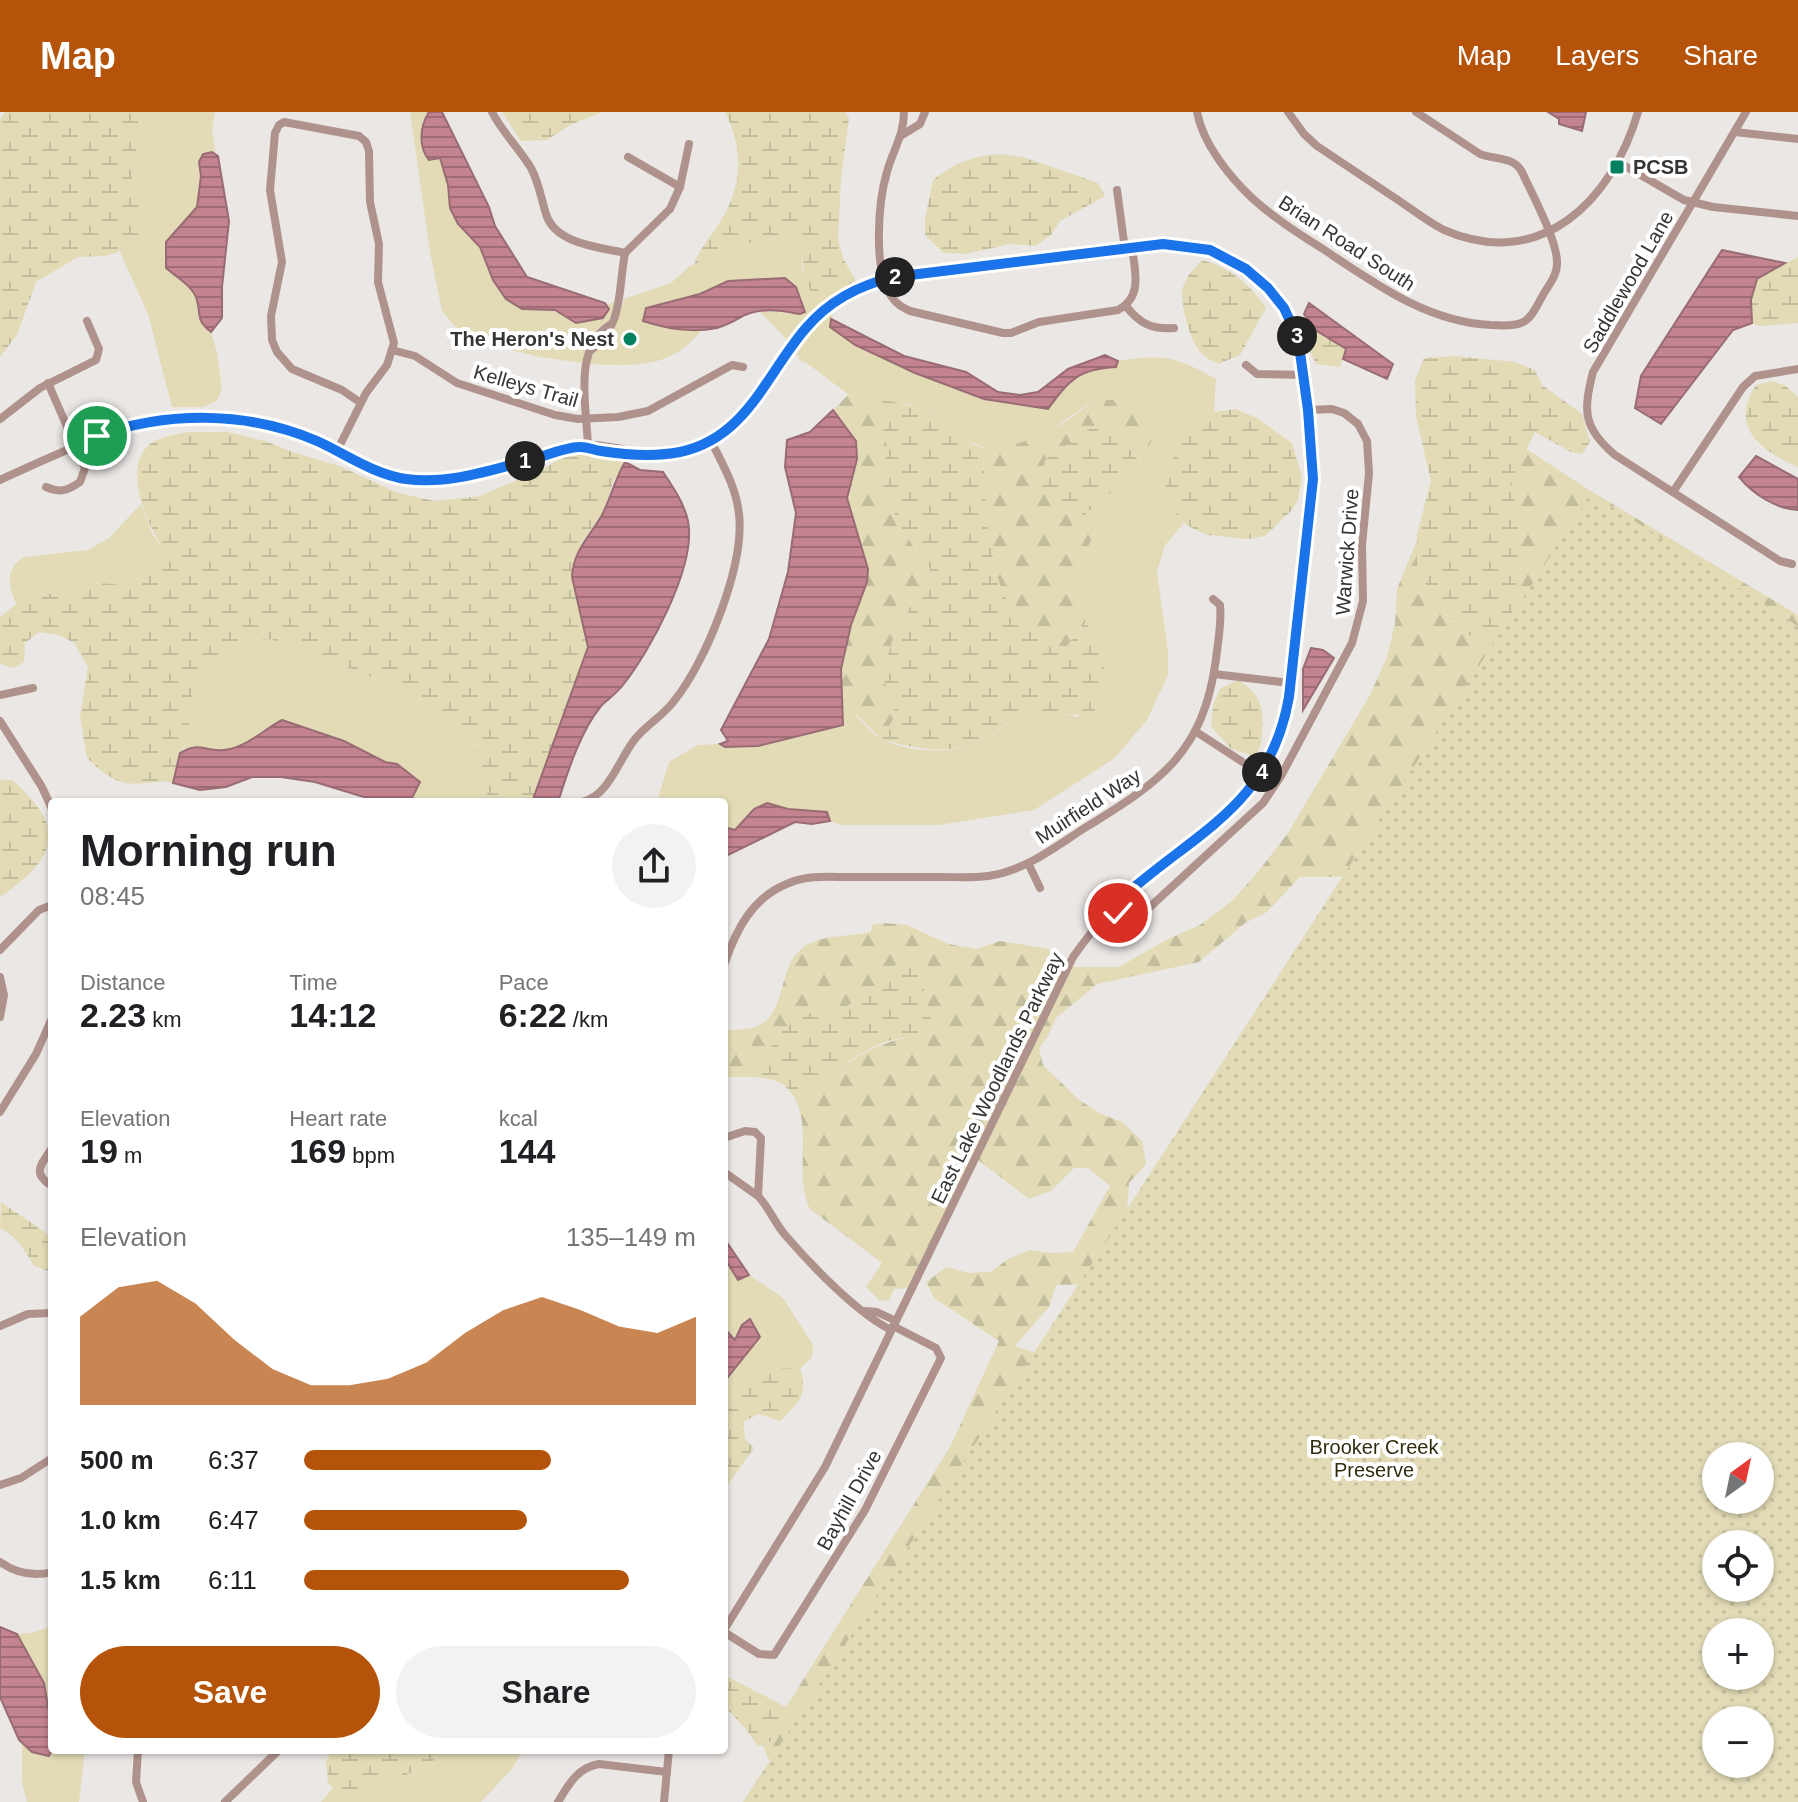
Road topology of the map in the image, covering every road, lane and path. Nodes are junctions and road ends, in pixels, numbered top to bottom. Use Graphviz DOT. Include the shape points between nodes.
graph roads {
  1 [pos="492,112"];
  2 [pos="904,112"];
  3 [pos="925,112"];
  4 [pos="1197,112"];
  5 [pos="1288,112"];
  6 [pos="1416,112"];
  7 [pos="1638,112"];
  8 [pos="1746,112"];
  9 [pos="1735,132"];
  10 [pos="902,135"];
  11 [pos="1798,139"];
  12 [pos="689,144"];
  13 [pos="628,157"];
  14 [pos="1618,162"];
  15 [pos="680,187"];
  16 [pos="1117,190"];
  17 [pos="1694,202"];
  18 [pos="1798,216"];
  19 [pos="1549,233"];
  20 [pos="1129,248"];
  21 [pos="625,253"];
  22 [pos="885,279"];
  23 [pos="1126,306"];
  24 [pos="87,321"];
  25 [pos="1174,328"];
  26 [pos="392,350"];
  27 [pos="1246,365"];
  28 [pos="743,367"];
  29 [pos="1798,369"];
  30 [pos="1304,375"];
  31 [pos="48,383"];
  32 [pos="361,403"];
  33 [pos="1308,410"];
  34 [pos="0,419"];
  35 [pos="587,419"];
  36 [pos="711,441"];
  37 [pos="76,445"];
  38 [pos="588,447"];
  39 [pos="337,451"];
  40 [pos="0,480"];
  41 [pos="46,487"];
  42 [pos="1673,492"];
  43 [pos="1792,564"];
  44 [pos="1213,599"];
  45 [pos="1214,674"];
  46 [pos="1290,683"];
  47 [pos="33,688"];
  48 [pos="0,695"];
  49 [pos="0,721"];
  50 [pos="1195,731"];
  51 [pos="1261,774"];
  52 [pos="591,798"];
  53 [pos="48,800"];
  54 [pos="1028,863"];
  55 [pos="1040,888"];
  56 [pos="1114,906"];
  57 [pos="48,907"];
  58 [pos="0,950"];
  59 [pos="728,954"];
  60 [pos="0,977"];
  61 [pos="0,1017"];
  62 [pos="48,1031"];
  63 [pos="0,1112"];
  64 [pos="728,1137"];
  65 [pos="48,1154"];
  66 [pos="728,1175"];
  67 [pos="48,1183"];
  68 [pos="758,1196"];
  69 [pos="48,1313"];
  70 [pos="0,1326"];
  71 [pos="893,1326"];
  72 [pos="48,1461"];
  73 [pos="0,1485"];
  74 [pos="0,1562"];
  75 [pos="48,1573"];
  76 [pos="728,1625"];
  77 [pos="728,1634"];
  78 [pos="138,1754"];
  79 [pos="275,1754"];
  80 [pos="669,1754"];
  81 [pos="667,1772"];
  82 [pos="143,1802"];
  83 [pos="225,1802"];
  84 [pos="558,1802"];
  85 [pos="664,1802"];
  1 -- 21 [label="street" via="536,178 550,224 569,239"];
  2 -- 10 [label="street"];
  3 -- 10 [label="street" via="920,124"];
  4 -- 19 [label="street, Brian Road South" via="1227,170 1278,220 1400,298 1453,320 1506,326 1528,319 1558,264"];
  5 -- 19 [label="street" via="1317,146 1441,228 1486,242"];
  6 -- 19 [label="street, Brian Road South" via="1480,154 1517,164"];
  7 -- 14 [label="street"];
  8 -- 9 [label="street, Saddlewood Lane"];
  9 -- 11 [label="street"];
  9 -- 17 [label="street, Saddlewood Lane"];
  10 -- 22 [label="street" via="883,187"];
  12 -- 15 [label="street"];
  13 -- 15 [label="street"];
  14 -- 17 [label="street"];
  14 -- 19 [label="street" via="1586,207"];
  15 -- 21 [label="street" via="670,209"];
  16 -- 20 [label="street"];
  17 -- 18 [label="street"];
  17 -- 42 [label="street, Saddlewood Lane" via="1593,372 1585,402 1598,441"];
  20 -- 22 [label="street, East Lake Woodlands Parkway"];
  20 -- 23 [label="street" via="1137,283"];
  20 -- 30 [label="street, East Lake Woodlands Parkway" via="1195,247 1224,255 1246,269 1284,308 1298,338"];
  21 -- 35 [label="street" via="619,308 605,337 590,351 585,372"];
  22 -- 23 [label="street" via="892,298 910,311 1003,333"];
  22 -- 36 [label="street, East Lake Woodlands Parkway" via="849,292 813,321 745,414"];
  23 -- 25 [label="street" via="1146,325"];
  24 -- 31 [label="street" via="99,349 96,360"];
  26 -- 32 [label="street"];
  26 -- 32 [label="street" via="393,334 378,282 379,244 366,142 359,136 288,122 279,125 270,190 282,262 271,316 272,340 292,369"];
  26 -- 35 [label="street, Kelleys Trail" via="415,356 457,383 555,415"];
  27 -- 30 [label="street" via="1257,374"];
  28 -- 35 [label="street, Kelleys Trail" via="732,365 642,413"];
  29 -- 42 [label="street" via="1755,376 1743,387"];
  30 -- 33 [label="street, East Lake Woodlands Parkway"];
  31 -- 34 [label="street"];
  31 -- 37 [label="street"];
  32 -- 39 [label="street"];
  33 -- 46 [label="street, East Lake Woodlands Parkway" via="1313,479"];
  33 -- 56 [label="street, Warwick Drive" via="1344,413 1367,441 1363,601 1352,643 1277,783 1257,810 1139,917 1125,918"];
  35 -- 38 [label="street"];
  36 -- 38 [label="street, East Lake Woodlands Parkway" via="671,454"];
  36 -- 52 [label="street" via="739,515 737,555 722,608 674,702 634,740"];
  37 -- 39 [label="street, East Lake Woodlands Parkway" via="137,425 206,418 271,426"];
  37 -- 40 [label="street, East Lake Woodlands Parkway"];
  37 -- 41 [label="street" via="84,461 84,478 61,492"];
  38 -- 39 [label="street, East Lake Woodlands Parkway" via="431,481 386,475"];
  42 -- 43 [label="street, Saddlewood Lane"];
  44 -- 45 [label="street, Muirfield Way" via="1220,610"];
  45 -- 46 [label="street"];
  45 -- 50 [label="street, Muirfield Way"];
  46 -- 51 [label="street, East Lake Woodlands Parkway" via="1281,731"];
  47 -- 48 [label="street"];
  49 -- 53 [label="street"];
  50 -- 51 [label="street"];
  50 -- 54 [label="street, Muirfield Way" via="1158,780"];
  51 -- 56 [label="street, East Lake Woodlands Parkway" via="1232,811"];
  54 -- 55 [label="street, Muirfield Way"];
  54 -- 59 [label="street, Muirfield Way" via="988,876 792,881 749,913"];
  56 -- 71 [label="street, East Lake Woodlands Parkway" via="1067,968"];
  57 -- 58 [label="street"];
  60 -- 61 [label="street"];
  62 -- 63 [label="street"];
  64 -- 68 [label="street" via="745,1131 761,1138"];
  65 -- 67 [label="street" via="39,1173"];
  66 -- 68 [label="street"];
  68 -- 71 [label="street" via="792,1242 871,1320"];
  69 -- 70 [label="street" via="28,1314"];
  71 -- 76 [label="street, East Lake Woodlands Parkway" via="825,1467"];
  71 -- 77 [label="street, Bayhill Drive" via="936,1348 941,1358 865,1510 774,1655 759,1654"];
  72 -- 73 [label="street"];
  74 -- 75 [label="street" via="18,1572"];
  78 -- 82 [label="street" via="136,1782"];
  79 -- 83 [label="street"];
  80 -- 81 [label="street"];
  81 -- 84 [label="street" via="588,1766 576,1774"];
  81 -- 85 [label="street"];
}
